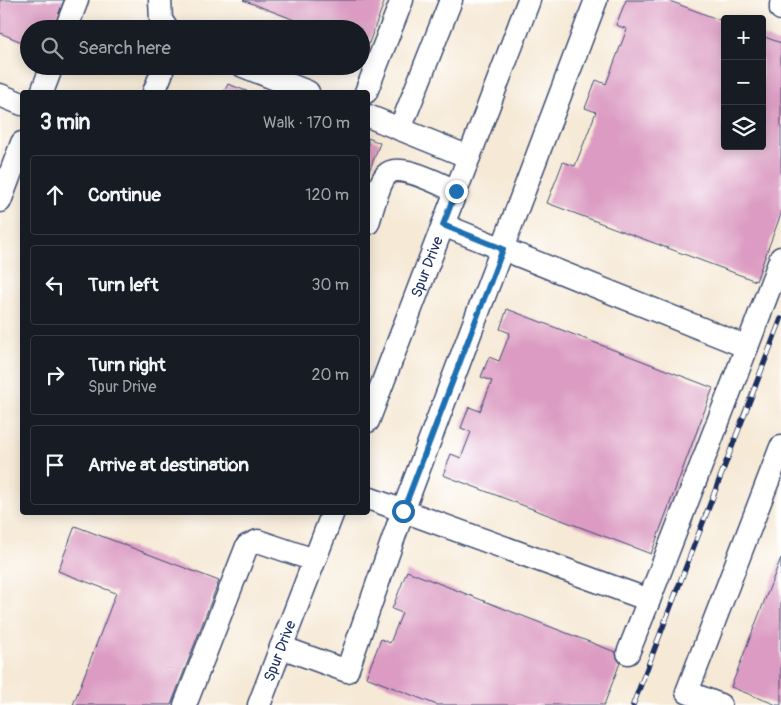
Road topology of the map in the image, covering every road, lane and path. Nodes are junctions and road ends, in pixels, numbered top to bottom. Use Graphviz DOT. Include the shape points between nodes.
graph roads {
  1 [pos="77,0"];
  2 [pos="160,0"];
  3 [pos="402,0"];
  4 [pos="451,0"];
  5 [pos="529,0"];
  6 [pos="596,0"];
  7 [pos="781,5"];
  8 [pos="781,9"];
  9 [pos="69,20"];
  10 [pos="161,20"];
  11 [pos="49,75"];
  12 [pos="161,75"];
  13 [pos="266,75"];
  14 [pos="43,90"];
  15 [pos="155,90"];
  16 [pos="303,90"];
  17 [pos="367,90"];
  18 [pos="0,95"];
  19 [pos="20,103"];
  20 [pos="370,117"];
  21 [pos="400,129"];
  22 [pos="20,148"];
  23 [pos="469,157"];
  24 [pos="456,191"];
  25 [pos="0,201"];
  26 [pos="370,217"];
  27 [pos="443,225"];
  28 [pos="503,249"];
  29 [pos="781,258"];
  30 [pos="748,347"];
  31 [pos="370,417"];
  32 [pos="781,447"];
  33 [pos="370,499"];
  34 [pos="403,511"];
  35 [pos="332,515"];
  36 [pos="314,560"];
  37 [pos="648,600"];
  38 [pos="281,647"];
  39 [pos="628,654"];
  40 [pos="186,705"];
  41 [pos="259,705"];
  42 [pos="720,705"];
  1 -- 9 [label="street"];
  2 -- 10 [label="street"];
  3 -- 17 [label="street"];
  4 -- 21 [label="street"];
  5 -- 23 [label="street, Spur Drive"];
  6 -- 28 [label="street"];
  7 -- 8 [label="street"];
  11 -- 14 [label="street"];
  12 -- 15 [label="street"];
  13 -- 16 [label="street"];
  18 -- 19 [label="street"];
  20 -- 21 [label="street"];
  21 -- 23 [label="street"];
  22 -- 25 [label="street"];
  23 -- 24 [label="street, Spur Drive"];
  24 -- 26 [label="street" via="402,170 392,170 385,176"];
  24 -- 27 [label="street, Spur Drive"];
  27 -- 28 [label="street"];
  27 -- 31 [label="street, Spur Drive"];
  28 -- 30 [label="street"];
  28 -- 34 [label="street"];
  29 -- 30 [label="street"];
  30 -- 37 [label="street"];
  32 -- 42 [label="street" via="687,692"];
  33 -- 34 [label="street"];
  34 -- 37 [label="street"];
  34 -- 38 [label="street" via="347,671"];
  35 -- 36 [label="street, Spur Drive"];
  36 -- 38 [label="street, Spur Drive"];
  36 -- 40 [label="street" via="258,541 247,546"];
  37 -- 39 [label="street"];
  38 -- 41 [label="street, Spur Drive"];
}
